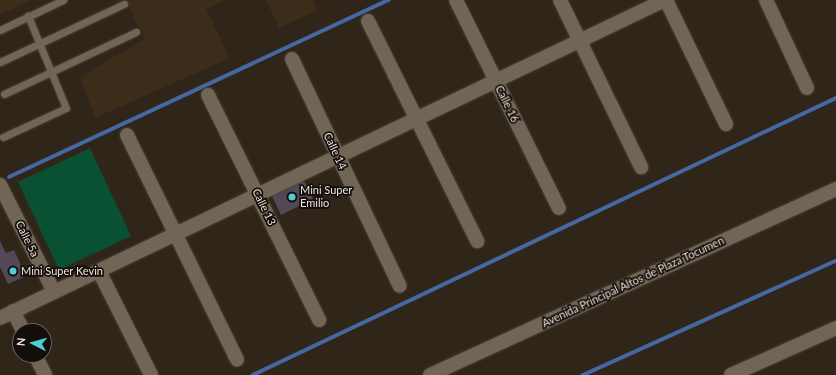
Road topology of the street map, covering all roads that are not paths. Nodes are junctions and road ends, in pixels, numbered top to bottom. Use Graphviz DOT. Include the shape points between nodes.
graph roads {
  1 [pos="63,0"];
  2 [pos="456,0"];
  3 [pos="560,0"];
  4 [pos="666,0"];
  5 [pos="766,0"];
  6 [pos="124,4"];
  7 [pos="28,16"];
  8 [pos="368,21"];
  9 [pos="0,30"];
  10 [pos="136,32"];
  11 [pos="580,41"];
  12 [pos="40,43"];
  13 [pos="292,59"];
  14 [pos="0,62"];
  15 [pos="53,71"];
  16 [pos="496,81"];
  17 [pos="807,88"];
  18 [pos="4,94"];
  19 [pos="208,95"];
  20 [pos="416,119"];
  21 [pos="726,124"];
  22 [pos="127,135"];
  23 [pos="3,138"];
  24 [pos="337,156"];
  25 [pos="641,167"];
  26 [pos="0,185"];
  27 [pos="836,189"];
  28 [pos="258,195"];
  29 [pos="559,208"];
  30 [pos="174,235"];
  31 [pos="477,241"];
  32 [pos="99,271"];
  33 [pos="400,286"];
  34 [pos="54,292"];
  35 [pos="14,311"];
  36 [pos="0,318"];
  37 [pos="319,320"];
  38 [pos="19,323"];
  39 [pos="835,330"];
  40 [pos="237,360"];
  41 [pos="39,363"];
  42 [pos="755,370"];
  43 [pos="45,375"];
  44 [pos="151,375"];
  45 [pos="430,375"];
  46 [pos="731,375"];
  1 -- 7 [label="lane"];
  2 -- 16 [label="street, Calle 16"];
  3 -- 11 [label="street"];
  4 -- 11 [label="street"];
  4 -- 21 [label="street"];
  5 -- 17 [label="street"];
  6 -- 12 [label="lane"];
  7 -- 9 [label="lane"];
  7 -- 12 [label="lane"];
  8 -- 20 [label="street"];
  10 -- 15 [label="lane"];
  11 -- 16 [label="street"];
  11 -- 25 [label="street"];
  12 -- 14 [label="lane"];
  12 -- 15 [label="lane"];
  13 -- 24 [label="street, Calle 14"];
  15 -- 18 [label="lane"];
  15 -- 23 [label="lane" via="66,108"];
  16 -- 20 [label="street"];
  16 -- 29 [label="street, Calle 16"];
  19 -- 28 [label="street, Calle 13"];
  20 -- 24 [label="street"];
  20 -- 31 [label="street"];
  22 -- 30 [label="street"];
  24 -- 28 [label="street"];
  24 -- 33 [label="street, Calle 14"];
  26 -- 34 [label="street, Calle 5a"];
  27 -- 45 [label="street, Avenida Principal Altos de Plaza Tocumen"];
  28 -- 30 [label="street"];
  28 -- 37 [label="street, Calle 13"];
  30 -- 32 [label="street"];
  30 -- 40 [label="street"];
  32 -- 34 [label="street"];
  32 -- 44 [label="street"];
  34 -- 35 [label="street"];
  35 -- 36 [label="street"];
  35 -- 38 [label="street"];
  39 -- 42 [label="street"];
  41 -- 43 [label="street"];
  42 -- 46 [label="street"];
}
